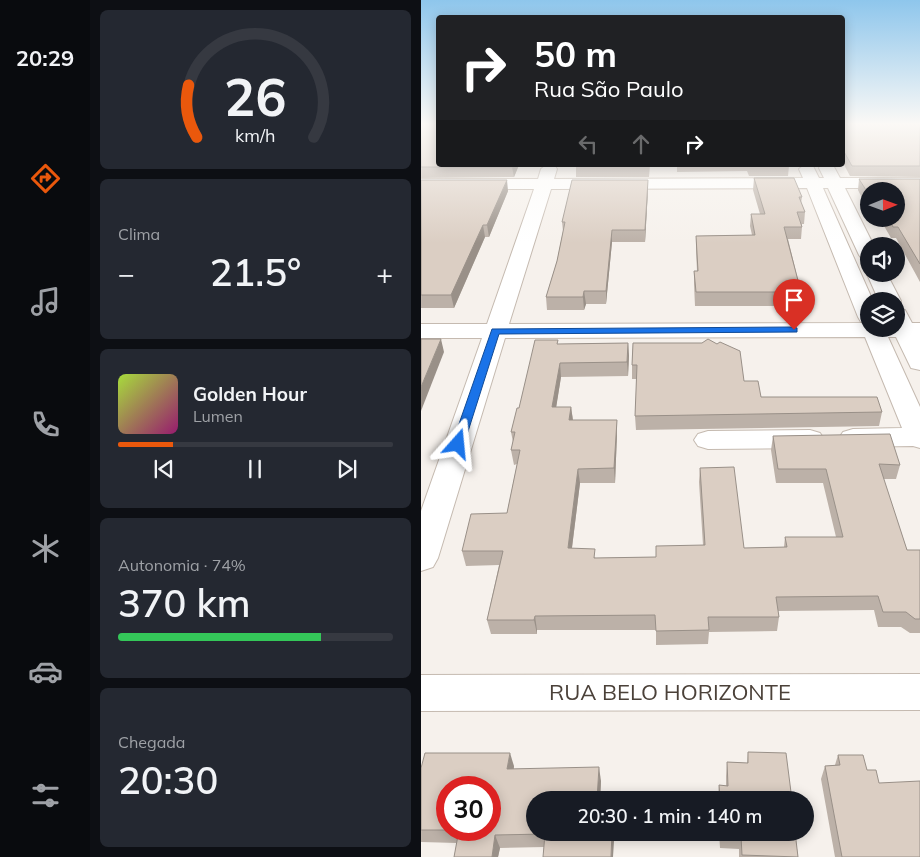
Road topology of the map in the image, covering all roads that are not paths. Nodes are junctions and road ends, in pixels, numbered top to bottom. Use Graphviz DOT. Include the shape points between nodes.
graph roads {
  1 [pos="806,167"];
  2 [pos="827,167"];
  3 [pos="547,175"];
  4 [pos="813,183"];
  5 [pos="835,183"];
  6 [pos="920,183"];
  7 [pos="421,184"];
  8 [pos="860,237"];
  9 [pos="860,296"];
  10 [pos="907,324"];
  11 [pos="860,325"];
  12 [pos="421,331"];
  13 [pos="495,331"];
  14 [pos="877,337"];
  15 [pos="920,363"];
  16 [pos="919,438"];
  17 [pos="708,440"];
  18 [pos="421,558"];
  19 [pos="920,692"];
  20 [pos="421,693"];
  1 -- 4 [label="street"];
  2 -- 5 [label="street"];
  3 -- 4 [label="street"];
  3 -- 7 [label="street"];
  3 -- 13 [label="street"];
  4 -- 5 [label="street"];
  4 -- 9 [label="street"];
  5 -- 6 [label="street"];
  5 -- 8 [label="street"];
  10 -- 15 [label="street"];
  11 -- 13 [label="street"];
  12 -- 13 [label="street"];
  13 -- 18 [label="street"];
  14 -- 16 [label="street"];
  16 -- 17 [label="street"];
  19 -- 20 [label="street, RUA BELO HORIZONTE"];
}
